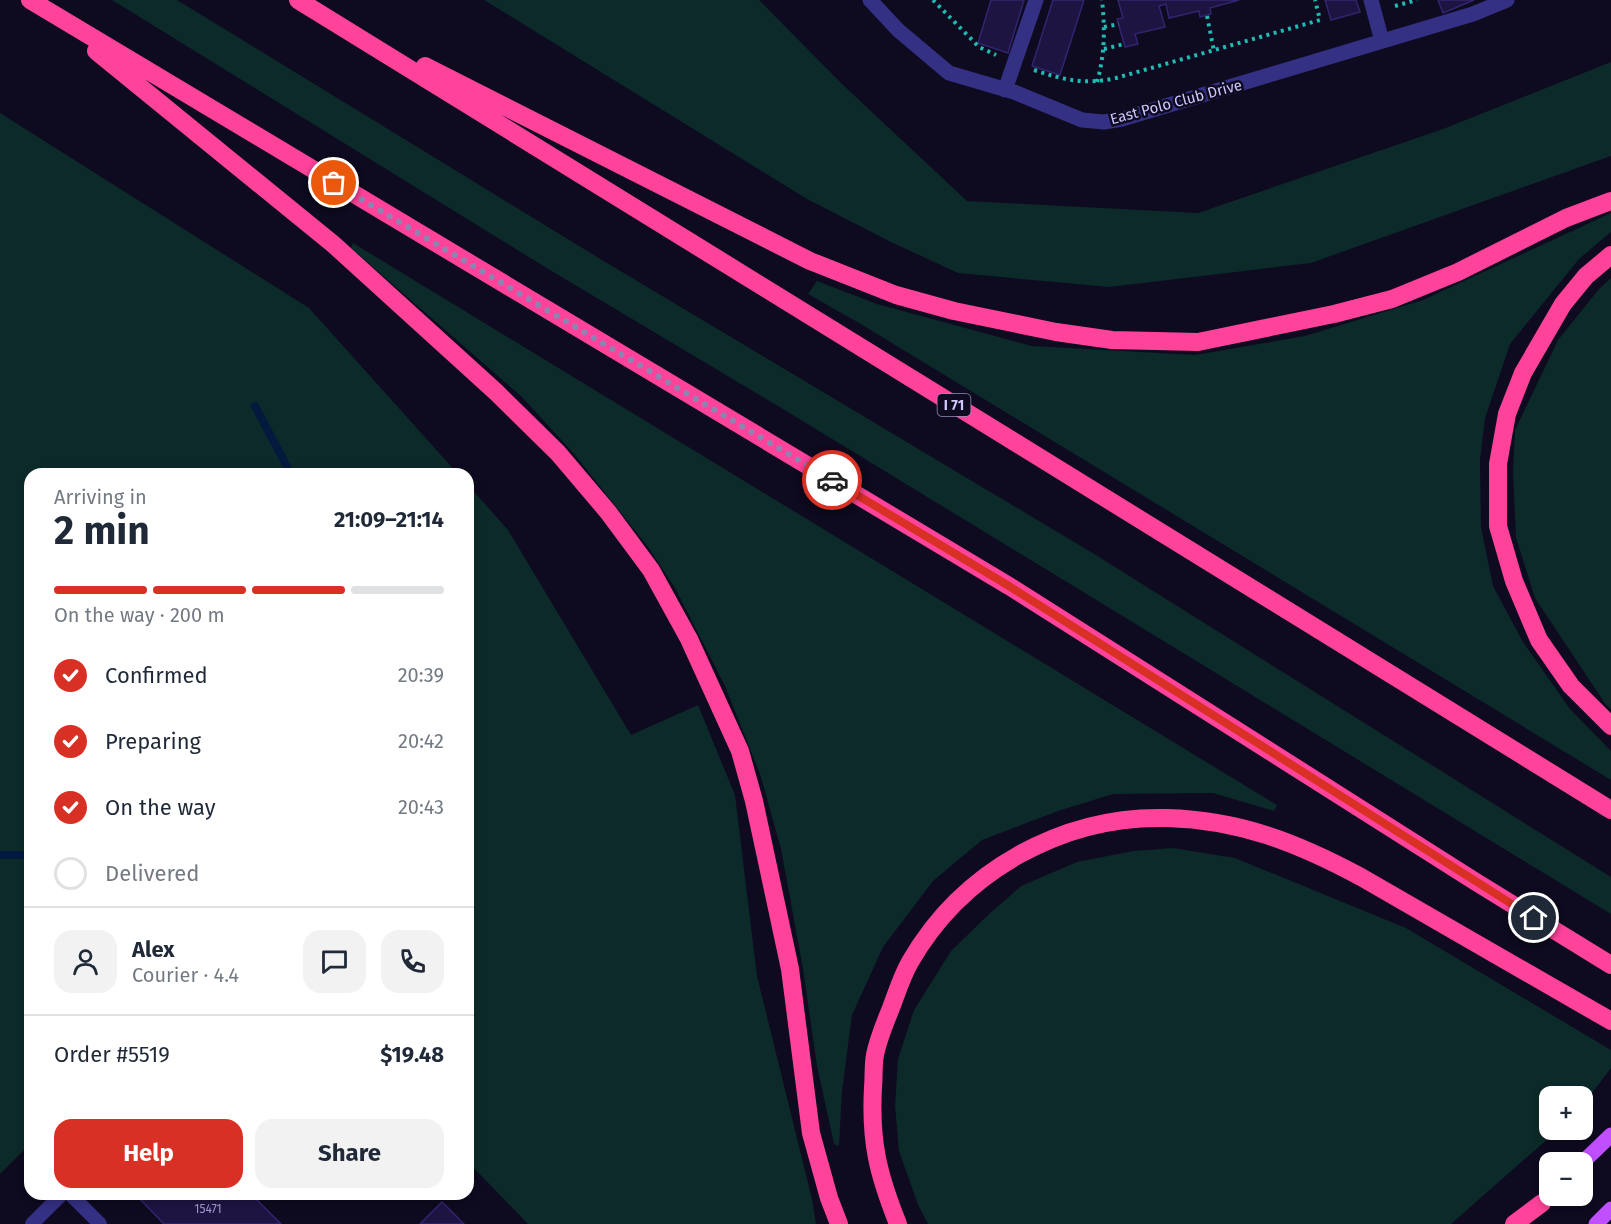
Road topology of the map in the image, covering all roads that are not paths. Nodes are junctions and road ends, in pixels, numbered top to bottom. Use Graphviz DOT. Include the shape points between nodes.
graph roads {
  1 [pos="30,0"];
  2 [pos="870,0"];
  3 [pos="1036,0"];
  4 [pos="1371,0"];
  5 [pos="1506,0"];
  6 [pos="304,4"];
  7 [pos="48,12"];
  8 [pos="1382,41"];
  9 [pos="1005,90"];
  10 [pos="1611,201"];
  11 [pos="1611,255"];
  12 [pos="1611,726"];
  13 [pos="1611,810"];
  14 [pos="1611,965"];
  15 [pos="1611,1021"];
  16 [pos="1611,1134"];
  17 [pos="1593,1152"];
  18 [pos="56,1200"];
  19 [pos="76,1200"];
  20 [pos="1539,1204"];
  21 [pos="1539,1206"];
  22 [pos="1611,1209"];
  23 [pos="32,1224"];
  24 [pos="99,1224"];
  25 [pos="839,1224"];
  26 [pos="898,1224"];
  27 [pos="1514,1224"];
  28 [pos="1521,1224"];
  29 [pos="1596,1224"];
  1 -- 7 [label="highway"];
  2 -- 9 [label="street, East Polo Club Drive" via="898,30 949,73"];
  3 -- 9 [label="street"];
  4 -- 8 [label="street"];
  5 -- 8 [label="street, East Polo Club Drive"];
  6 -- 10 [label="highway" via="810,261 896,295 1056,332 1112,340 1198,342 1334,314 1403,295 1566,218"];
  6 -- 13 [label="highway, I 71"];
  7 -- 14 [label="highway" via="1009,586"];
  7 -- 25 [label="highway" via="333,244 496,392 558,453 651,570 689,639 740,751 790,969 811,1133"];
  8 -- 9 [label="street, East Polo Club Drive" via="1104,122 1082,120"];
  11 -- 12 [label="highway" via="1586,276 1563,304 1523,373 1507,414 1498,464 1498,526 1514,581 1539,640 1571,686"];
  15 -- 26 [label="highway" via="1361,877 1280,838 1255,830 1167,818 1081,830 1021,853 970,888 943,916 910,963 875,1056 873,1091 876,1158"];
  16 -- 17 [label="main road"];
  18 -- 23 [label="lane"];
  19 -- 24 [label="lane"];
  20 -- 27 [label="highway"];
  21 -- 28 [label="main road"];
  22 -- 29 [label="main road"];
}
